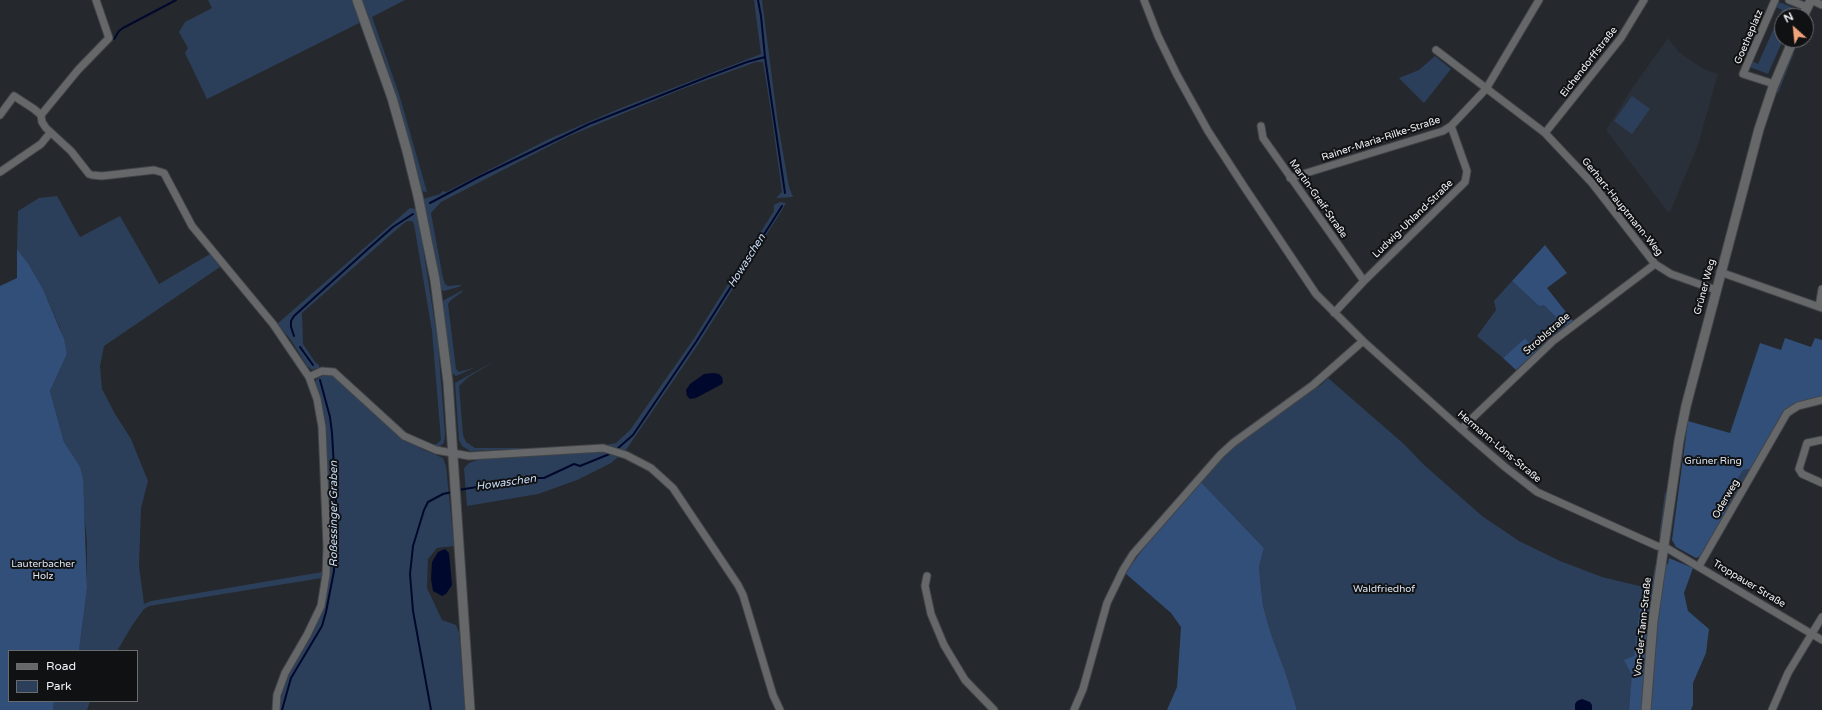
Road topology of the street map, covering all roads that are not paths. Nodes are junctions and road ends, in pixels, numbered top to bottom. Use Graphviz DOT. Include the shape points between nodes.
graph roads {
  1 [pos="96,0"];
  2 [pos="357,0"];
  3 [pos="1144,0"];
  4 [pos="1539,0"];
  5 [pos="1644,0"];
  6 [pos="1776,0"];
  7 [pos="1789,0"];
  8 [pos="1810,2"];
  9 [pos="1822,5"];
  10 [pos="1790,48"];
  11 [pos="1436,50"];
  12 [pos="1774,84"];
  13 [pos="1486,89"];
  14 [pos="0,115"];
  15 [pos="41,115"];
  16 [pos="1260,126"];
  17 [pos="1451,126"];
  18 [pos="50,133"];
  19 [pos="1545,133"];
  20 [pos="0,172"];
  21 [pos="1290,178"];
  22 [pos="1654,264"];
  23 [pos="1720,272"];
  24 [pos="1364,281"];
  25 [pos="1822,289"];
  26 [pos="1716,290"];
  27 [pos="1820,307"];
  28 [pos="1334,313"];
  29 [pos="1363,341"];
  30 [pos="309,377"];
  31 [pos="1822,400"];
  32 [pos="1461,429"];
  33 [pos="1822,440"];
  34 [pos="453,454"];
  35 [pos="1822,483"];
  36 [pos="1665,547"];
  37 [pos="1699,566"];
  38 [pos="927,576"];
  39 [pos="1822,617"];
  40 [pos="1812,634"];
  41 [pos="1822,640"];
  42 [pos="276,710"];
  43 [pos="470,710"];
  44 [pos="780,710"];
  45 [pos="994,710"];
  46 [pos="1074,710"];
  47 [pos="1646,710"];
  48 [pos="1772,710"];
  1 -- 15 [label="street" via="109,38 78,70"];
  2 -- 34 [label="street" via="392,98 427,239 442,332"];
  3 -- 28 [label="street, Hermann-Löns-Straße" via="1161,42 1208,131 1298,269"];
  4 -- 13 [label="street"];
  5 -- 19 [label="street, Eichendorffstraße" via="1621,38"];
  6 -- 12 [label="street, Goetheplatz" via="1743,74"];
  7 -- 8 [label="street"];
  8 -- 9 [label="street"];
  10 -- 12 [label="street, Grüner Weg"];
  11 -- 13 [label="street, Gerhart-Hauptmann-Weg"];
  12 -- 23 [label="street, Grüner Weg"];
  13 -- 17 [label="street, Rainer-Maria-Rilke-Straße"];
  13 -- 19 [label="street, Gerhart-Hauptmann-Weg"];
  14 -- 15 [label="street" via="14,96"];
  15 -- 18 [label="street" via="42,122"];
  16 -- 21 [label="street, Martin-Greif-Straße" via="1263,138"];
  17 -- 21 [label="street, Rainer-Maria-Rilke-Straße" via="1443,131"];
  17 -- 24 [label="street, Ludwig-Uhland-Straße" via="1467,171 1465,182"];
  18 -- 20 [label="street" via="35,148"];
  18 -- 30 [label="street" via="71,151 89,174 102,176 154,170 164,173 192,226 273,324"];
  19 -- 22 [label="street, Gerhart-Hauptmann-Weg" via="1592,183"];
  21 -- 24 [label="street, Martin-Greif-Straße"];
  22 -- 26 [label="street, Gerhart-Hauptmann-Weg" via="1671,274"];
  22 -- 32 [label="street, Stroblstraße" via="1553,341"];
  23 -- 26 [label="street, Grüner Weg"];
  23 -- 27 [label="street"];
  24 -- 28 [label="street, Ludwig-Uhland-Straße"];
  25 -- 27 [label="street"];
  26 -- 36 [label="street, Grüner Weg" via="1681,427"];
  28 -- 29 [label="street, Hermann-Löns-Straße"];
  29 -- 32 [label="street, Hermann-Löns-Straße"];
  29 -- 46 [label="street" via="1313,385 1220,455 1133,554 1107,603 1083,689"];
  30 -- 34 [label="street" via="322,371 334,372 404,436 425,447"];
  30 -- 42 [label="street" via="317,399 322,426 327,547 325,583 315,619 285,673"];
  31 -- 37 [label="street, Oderweg" via="1798,406 1788,413"];
  32 -- 36 [label="street, Hermann-Löns-Straße" via="1537,492 1657,546"];
  33 -- 35 [label="street" via="1807,443 1799,469 1802,474"];
  34 -- 43 [label="street"];
  34 -- 44 [label="street" via="469,456 585,448 607,449 651,468 673,488 738,585"];
  36 -- 37 [label="street, Troppauer Straße"];
  36 -- 47 [label="street, Von-der-Tann-Straße" via="1653,621"];
  37 -- 40 [label="street, Troppauer Straße"];
  38 -- 45 [label="street" via="925,586 931,614 944,645 965,680"];
  39 -- 40 [label="street"];
  40 -- 41 [label="street, Troppauer Straße"];
  40 -- 48 [label="street" via="1788,673"];
}
